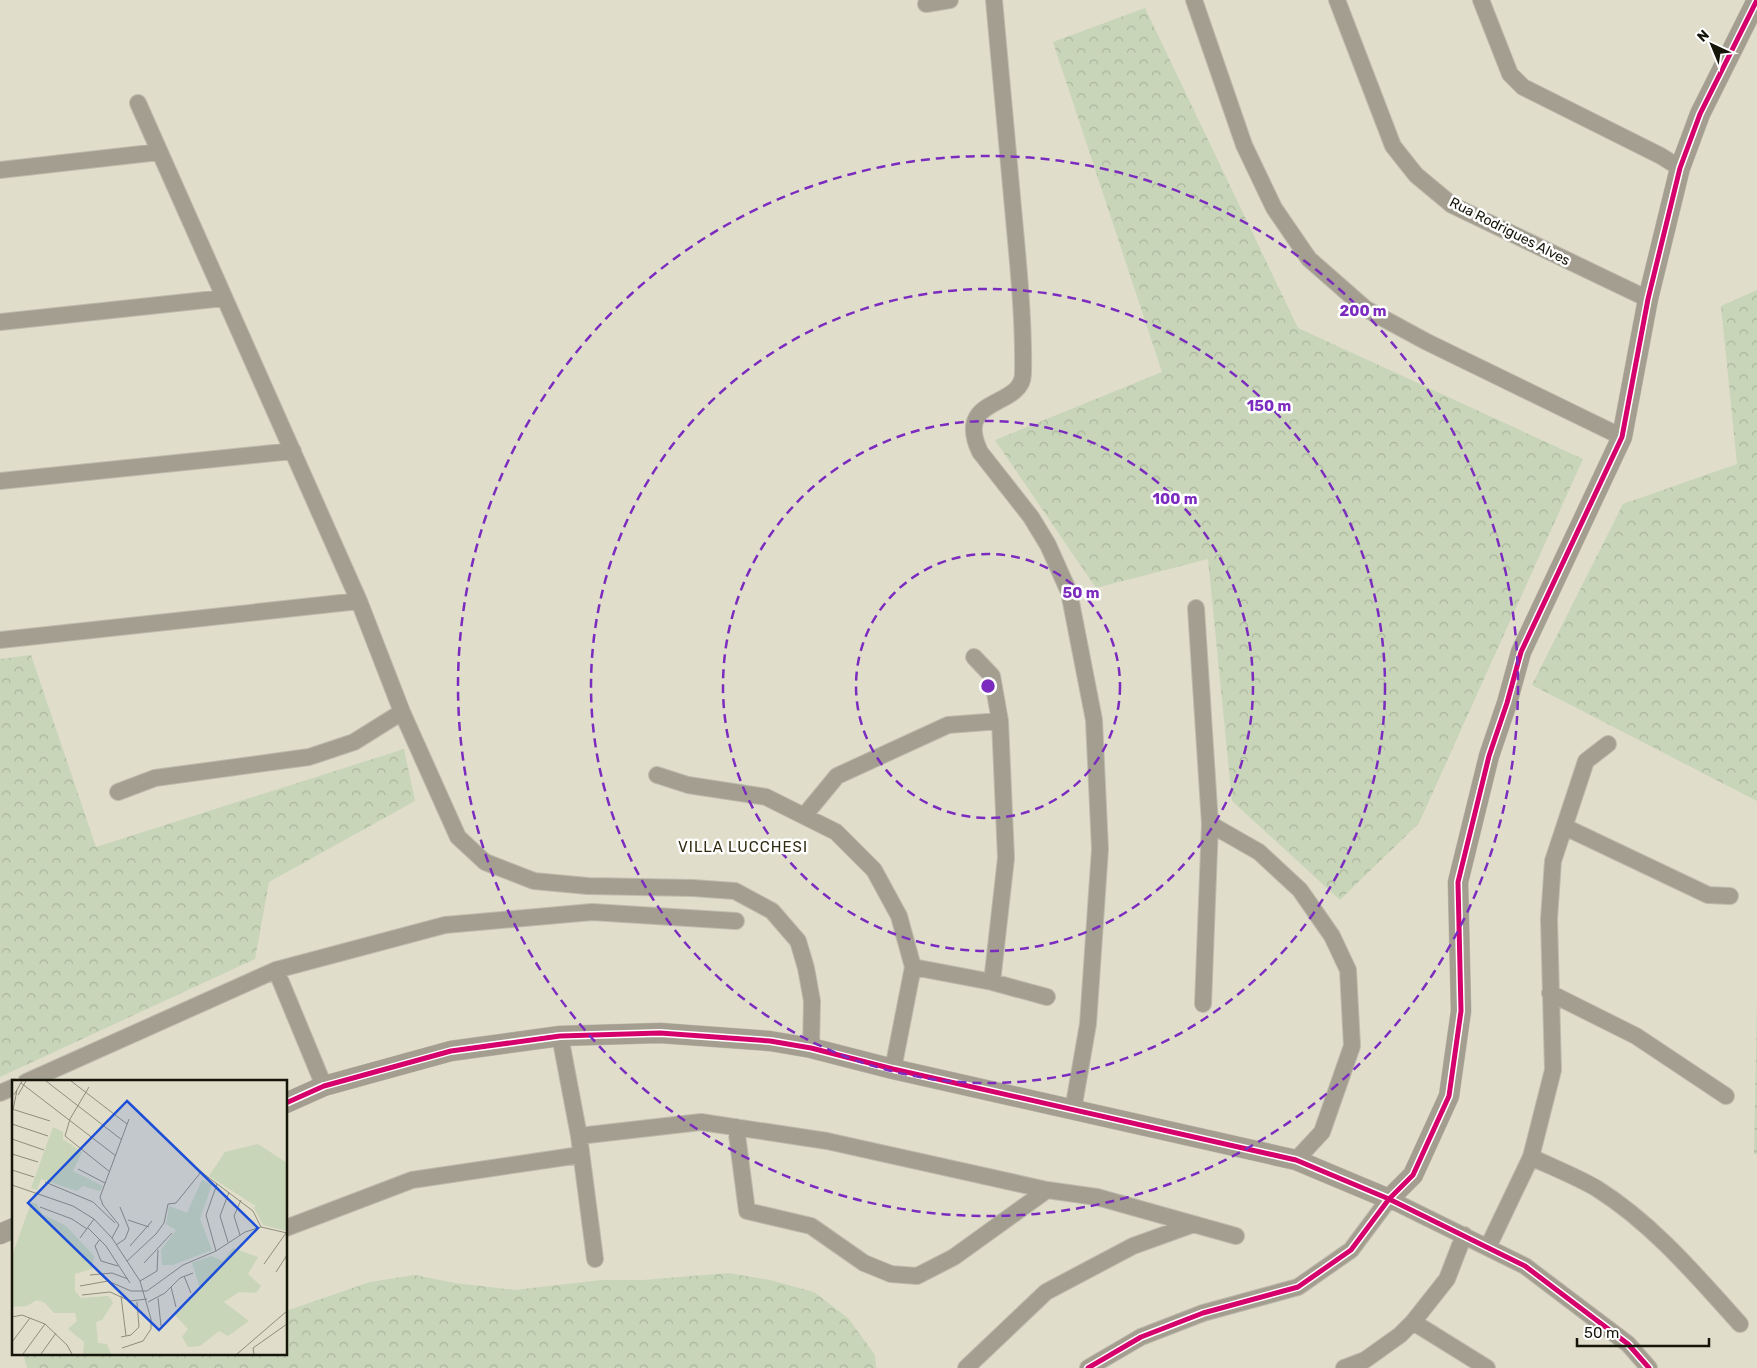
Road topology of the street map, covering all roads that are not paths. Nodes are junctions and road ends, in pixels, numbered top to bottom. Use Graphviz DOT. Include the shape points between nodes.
graph roads {
  1 [pos="950,0"];
  2 [pos="994,0"];
  3 [pos="1194,0"];
  4 [pos="1337,0"];
  5 [pos="1481,0"];
  6 [pos="1757,0"];
  7 [pos="926,4"];
  8 [pos="138,104"];
  9 [pos="159,152"];
  10 [pos="1680,168"];
  11 [pos="0,170"];
  12 [pos="224,298"];
  13 [pos="1648,299"];
  14 [pos="0,322"];
  15 [pos="1622,437"];
  16 [pos="293,451"];
  17 [pos="0,481"];
  18 [pos="359,601"];
  19 [pos="1196,608"];
  20 [pos="0,640"];
  21 [pos="974,657"];
  22 [pos="402,712"];
  23 [pos="1000,721"];
  24 [pos="1608,744"];
  25 [pos="657,775"];
  26 [pos="118,792"];
  27 [pos="804,816"];
  28 [pos="1210,824"];
  29 [pos="1565,827"];
  30 [pos="1730,896"];
  31 [pos="736,921"];
  32 [pos="913,967"];
  33 [pos="276,970"];
  34 [pos="992,982"];
  35 [pos="1550,993"];
  36 [pos="1047,997"];
  37 [pos="1203,1004"];
  38 [pos="560,1036"];
  39 [pos="811,1048"];
  40 [pos="893,1069"];
  41 [pos="30,1080"];
  42 [pos="324,1086"];
  43 [pos="12,1088"];
  44 [pos="0,1094"];
  45 [pos="1726,1096"];
  46 [pos="288,1102"];
  47 [pos="1073,1110"];
  48 [pos="736,1128"];
  49 [pos="579,1136"];
  50 [pos="580,1155"];
  51 [pos="1531,1157"];
  52 [pos="1296,1160"];
  53 [pos="1048,1190"];
  54 [pos="1389,1199"];
  55 [pos="1194,1224"];
  56 [pos="288,1227"];
  57 [pos="12,1229"];
  58 [pos="0,1234"];
  59 [pos="1464,1235"];
  60 [pos="1236,1236"];
  61 [pos="1488,1248"];
  62 [pos="596,1259"];
  63 [pos="1413,1322"];
  64 [pos="1740,1324"];
  65 [pos="966,1368"];
  66 [pos="1088,1368"];
  67 [pos="1344,1368"];
  68 [pos="1487,1368"];
  69 [pos="1648,1368"];
  1 -- 7 [label="street"];
  2 -- 47 [label="street" via="1022,306 1023,376 1015,392 982,410 974,430 980,452 1031,518 1070,592 1094,720 1100,849 1088,1024"];
  3 -- 15 [label="street" via="1244,145 1274,208 1309,259 1366,309"];
  4 -- 13 [label="street, Rua Rodrigues Alves" via="1392,146 1416,175 1452,204"];
  5 -- 10 [label="street" via="1510,74 1523,87"];
  6 -- 10 [label="street" via="1700,114"];
  8 -- 9 [label="street"];
  9 -- 11 [label="street"];
  9 -- 12 [label="street"];
  10 -- 13 [label="street"];
  12 -- 14 [label="street"];
  12 -- 16 [label="street"];
  13 -- 15 [label="street"];
  15 -- 54 [label="street" via="1521,652 1489,756 1458,882 1461,1011 1449,1096 1413,1175"];
  16 -- 17 [label="street"];
  16 -- 18 [label="street"];
  18 -- 20 [label="street"];
  18 -- 22 [label="street"];
  19 -- 28 [label="street"];
  21 -- 23 [label="street" via="992,676"];
  22 -- 26 [label="street" via="354,742 309,758 155,778"];
  22 -- 39 [label="street" via="458,837 486,862 534,880 588,886 735,891 772,911 798,941 806,968 812,1001"];
  23 -- 27 [label="street" via="948,725 837,776"];
  23 -- 34 [label="street" via="1006,858"];
  24 -- 29 [label="street" via="1586,761"];
  25 -- 27 [label="street" via="688,785 766,797"];
  27 -- 32 [label="street" via="836,832 874,870 900,916"];
  28 -- 37 [label="street"];
  28 -- 52 [label="street" via="1259,852 1300,890 1332,936 1348,970 1352,1046 1322,1132"];
  29 -- 30 [label="street" via="1708,895"];
  29 -- 35 [label="street" via="1553,861 1549,918"];
  31 -- 33 [label="street" via="592,912 445,925"];
  32 -- 34 [label="street"];
  32 -- 40 [label="street"];
  33 -- 41 [label="street"];
  33 -- 42 [label="street"];
  34 -- 36 [label="street"];
  35 -- 45 [label="street" via="1636,1036"];
  35 -- 51 [label="street" via="1553,1070"];
  38 -- 39 [label="street" via="660,1032"];
  38 -- 42 [label="street" via="451,1051"];
  38 -- 49 [label="street"];
  39 -- 40 [label="street"];
  40 -- 47 [label="street"];
  42 -- 46 [label="street"];
  43 -- 44 [label="street"];
  47 -- 52 [label="street"];
  48 -- 49 [label="street" via="700,1122"];
  48 -- 53 [label="street" via="827,1141"];
  48 -- 53 [label="street" via="747,1211 811,1226 864,1263 891,1274 917,1276 954,1257"];
  49 -- 50 [label="street"];
  50 -- 56 [label="street" via="412,1180"];
  50 -- 62 [label="street"];
  51 -- 61 [label="street"];
  51 -- 64 [label="street" via="1596,1188 1652,1231"];
  52 -- 54 [label="street"];
  53 -- 55 [label="street" via="1097,1197"];
  54 -- 59 [label="street"];
  54 -- 66 [label="street" via="1350,1250 1298,1287 1203,1313 1150,1334"];
  55 -- 60 [label="street"];
  55 -- 65 [label="street" via="1133,1246 1046,1292"];
  57 -- 58 [label="street"];
  59 -- 61 [label="street"];
  59 -- 63 [label="street" via="1447,1279"];
  61 -- 69 [label="street" via="1525,1266 1628,1344"];
  63 -- 67 [label="street" via="1365,1360"];
  63 -- 68 [label="street"];
}
